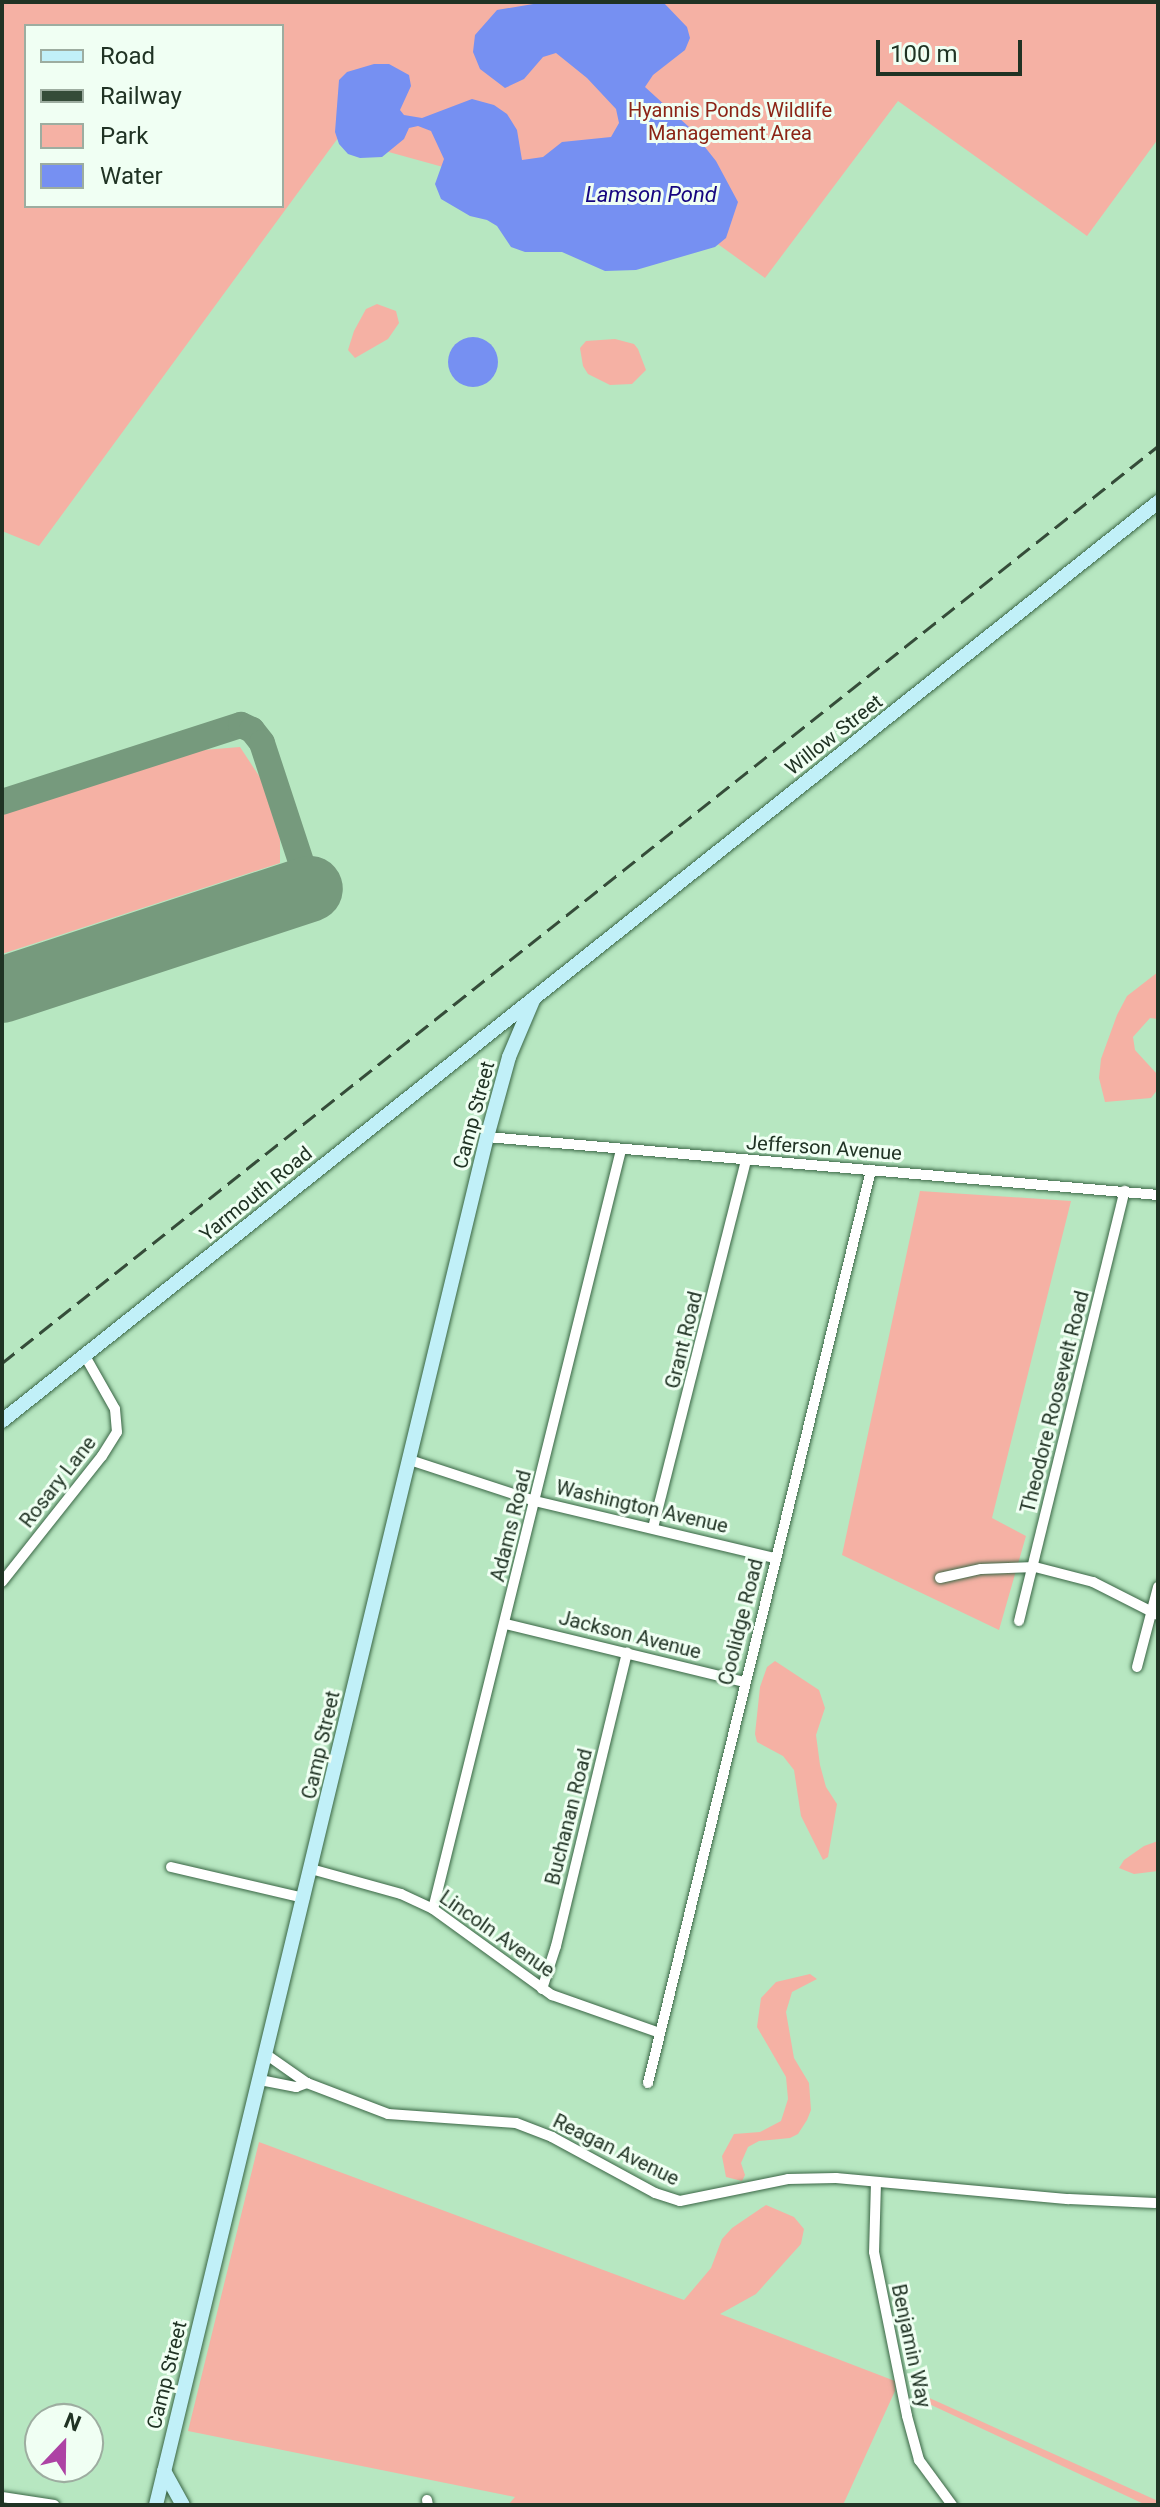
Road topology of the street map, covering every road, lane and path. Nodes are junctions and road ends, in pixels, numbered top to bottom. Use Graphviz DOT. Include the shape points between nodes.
graph roads {
  1 [pos="1158,502"];
  2 [pos="534,998"];
  3 [pos="490,1034"];
  4 [pos="509,1057"];
  5 [pos="487,1137"];
  6 [pos="621,1150"];
  7 [pos="746,1161"];
  8 [pos="871,1170"];
  9 [pos="1125,1191"];
  10 [pos="1158,1195"];
  11 [pos="85,1356"];
  12 [pos="2,1421"];
  13 [pos="410,1460"];
  14 [pos="535,1501"];
  15 [pos="653,1528"];
  16 [pos="775,1558"];
  17 [pos="1035,1567"];
  18 [pos="940,1578"];
  19 [pos="2,1582"];
  20 [pos="1158,1587"];
  21 [pos="1154,1613"];
  22 [pos="1019,1621"];
  23 [pos="506,1624"];
  24 [pos="627,1652"];
  25 [pos="1137,1667"];
  26 [pos="744,1682"];
  27 [pos="171,1867"];
  28 [pos="311,1869"];
  29 [pos="304,1898"];
  30 [pos="433,1909"];
  31 [pos="542,1989"];
  32 [pos="660,2033"];
  33 [pos="267,2055"];
  34 [pos="260,2080"];
  35 [pos="307,2083"];
  36 [pos="648,2083"];
  37 [pos="876,2182"];
  38 [pos="1155,2203"];
  39 [pos="164,2471"];
  40 [pos="2,2497"];
  41 [pos="161,2504"];
  42 [pos="54,2505"];
  43 [pos="183,2505"];
  44 [pos="952,2505"];
  1 -- 2 [label="main road, Willow Street"];
  2 -- 3 [label="main road, Yarmouth Road"];
  2 -- 4 [label="main road, Camp Street"];
  3 -- 4 [label="main road"];
  3 -- 11 [label="main road, Yarmouth Road"];
  4 -- 5 [label="main road, Camp Street"];
  5 -- 6 [label="street, Jefferson Avenue"];
  5 -- 13 [label="main road, Camp Street"];
  6 -- 7 [label="street, Jefferson Avenue"];
  6 -- 14 [label="street, Adams Road"];
  7 -- 8 [label="street, Jefferson Avenue"];
  7 -- 15 [label="street, Grant Road"];
  8 -- 9 [label="street, Jefferson Avenue"];
  8 -- 16 [label="street, Coolidge Road"];
  9 -- 10 [label="street, Jefferson Avenue"];
  9 -- 17 [label="street, Theodore Roosevelt Road"];
  11 -- 12 [label="main road, Yarmouth Road"];
  11 -- 19 [label="street, Rosary Lane" via="115,1409 117,1432"];
  13 -- 14 [label="street, Washington Avenue"];
  13 -- 28 [label="main road, Camp Street"];
  14 -- 15 [label="street, Washington Avenue"];
  14 -- 23 [label="street, Adams Road"];
  15 -- 16 [label="street, Washington Avenue"];
  16 -- 26 [label="street, Coolidge Road"];
  17 -- 18 [label="street" via="981,1569"];
  17 -- 21 [label="street" via="1093,1582"];
  17 -- 22 [label="street, Theodore Roosevelt Road"];
  20 -- 21 [label="street"];
  21 -- 25 [label="street"];
  23 -- 24 [label="street, Jackson Avenue"];
  23 -- 30 [label="street, Adams Road"];
  24 -- 26 [label="street, Jackson Avenue"];
  24 -- 31 [label="street, Buchanan Road"];
  26 -- 32 [label="street, Coolidge Road"];
  27 -- 29 [label="street"];
  28 -- 29 [label="main road, Camp Street"];
  28 -- 30 [label="street, Lincoln Avenue" via="401,1894"];
  29 -- 33 [label="main road, Camp Street"];
  30 -- 31 [label="street, Lincoln Avenue"];
  31 -- 32 [label="street, Lincoln Avenue"];
  32 -- 36 [label="street, Coolidge Road"];
  33 -- 34 [label="main road, Camp Street"];
  33 -- 35 [label="street, Reagan Avenue"];
  34 -- 35 [label="street, Reagan Avenue" via="296,2087"];
  34 -- 39 [label="main road, Camp Street"];
  35 -- 37 [label="street, Reagan Avenue" via="388,2114 516,2123 668,2199 788,2179"];
  37 -- 38 [label="street, Reagan Avenue"];
  37 -- 44 [label="street, Benjamin Way" via="874,2252 907,2416 919,2460"];
  39 -- 41 [label="main road, Camp Street"];
  39 -- 43 [label="main road"];
  40 -- 42 [label="street"];
}
